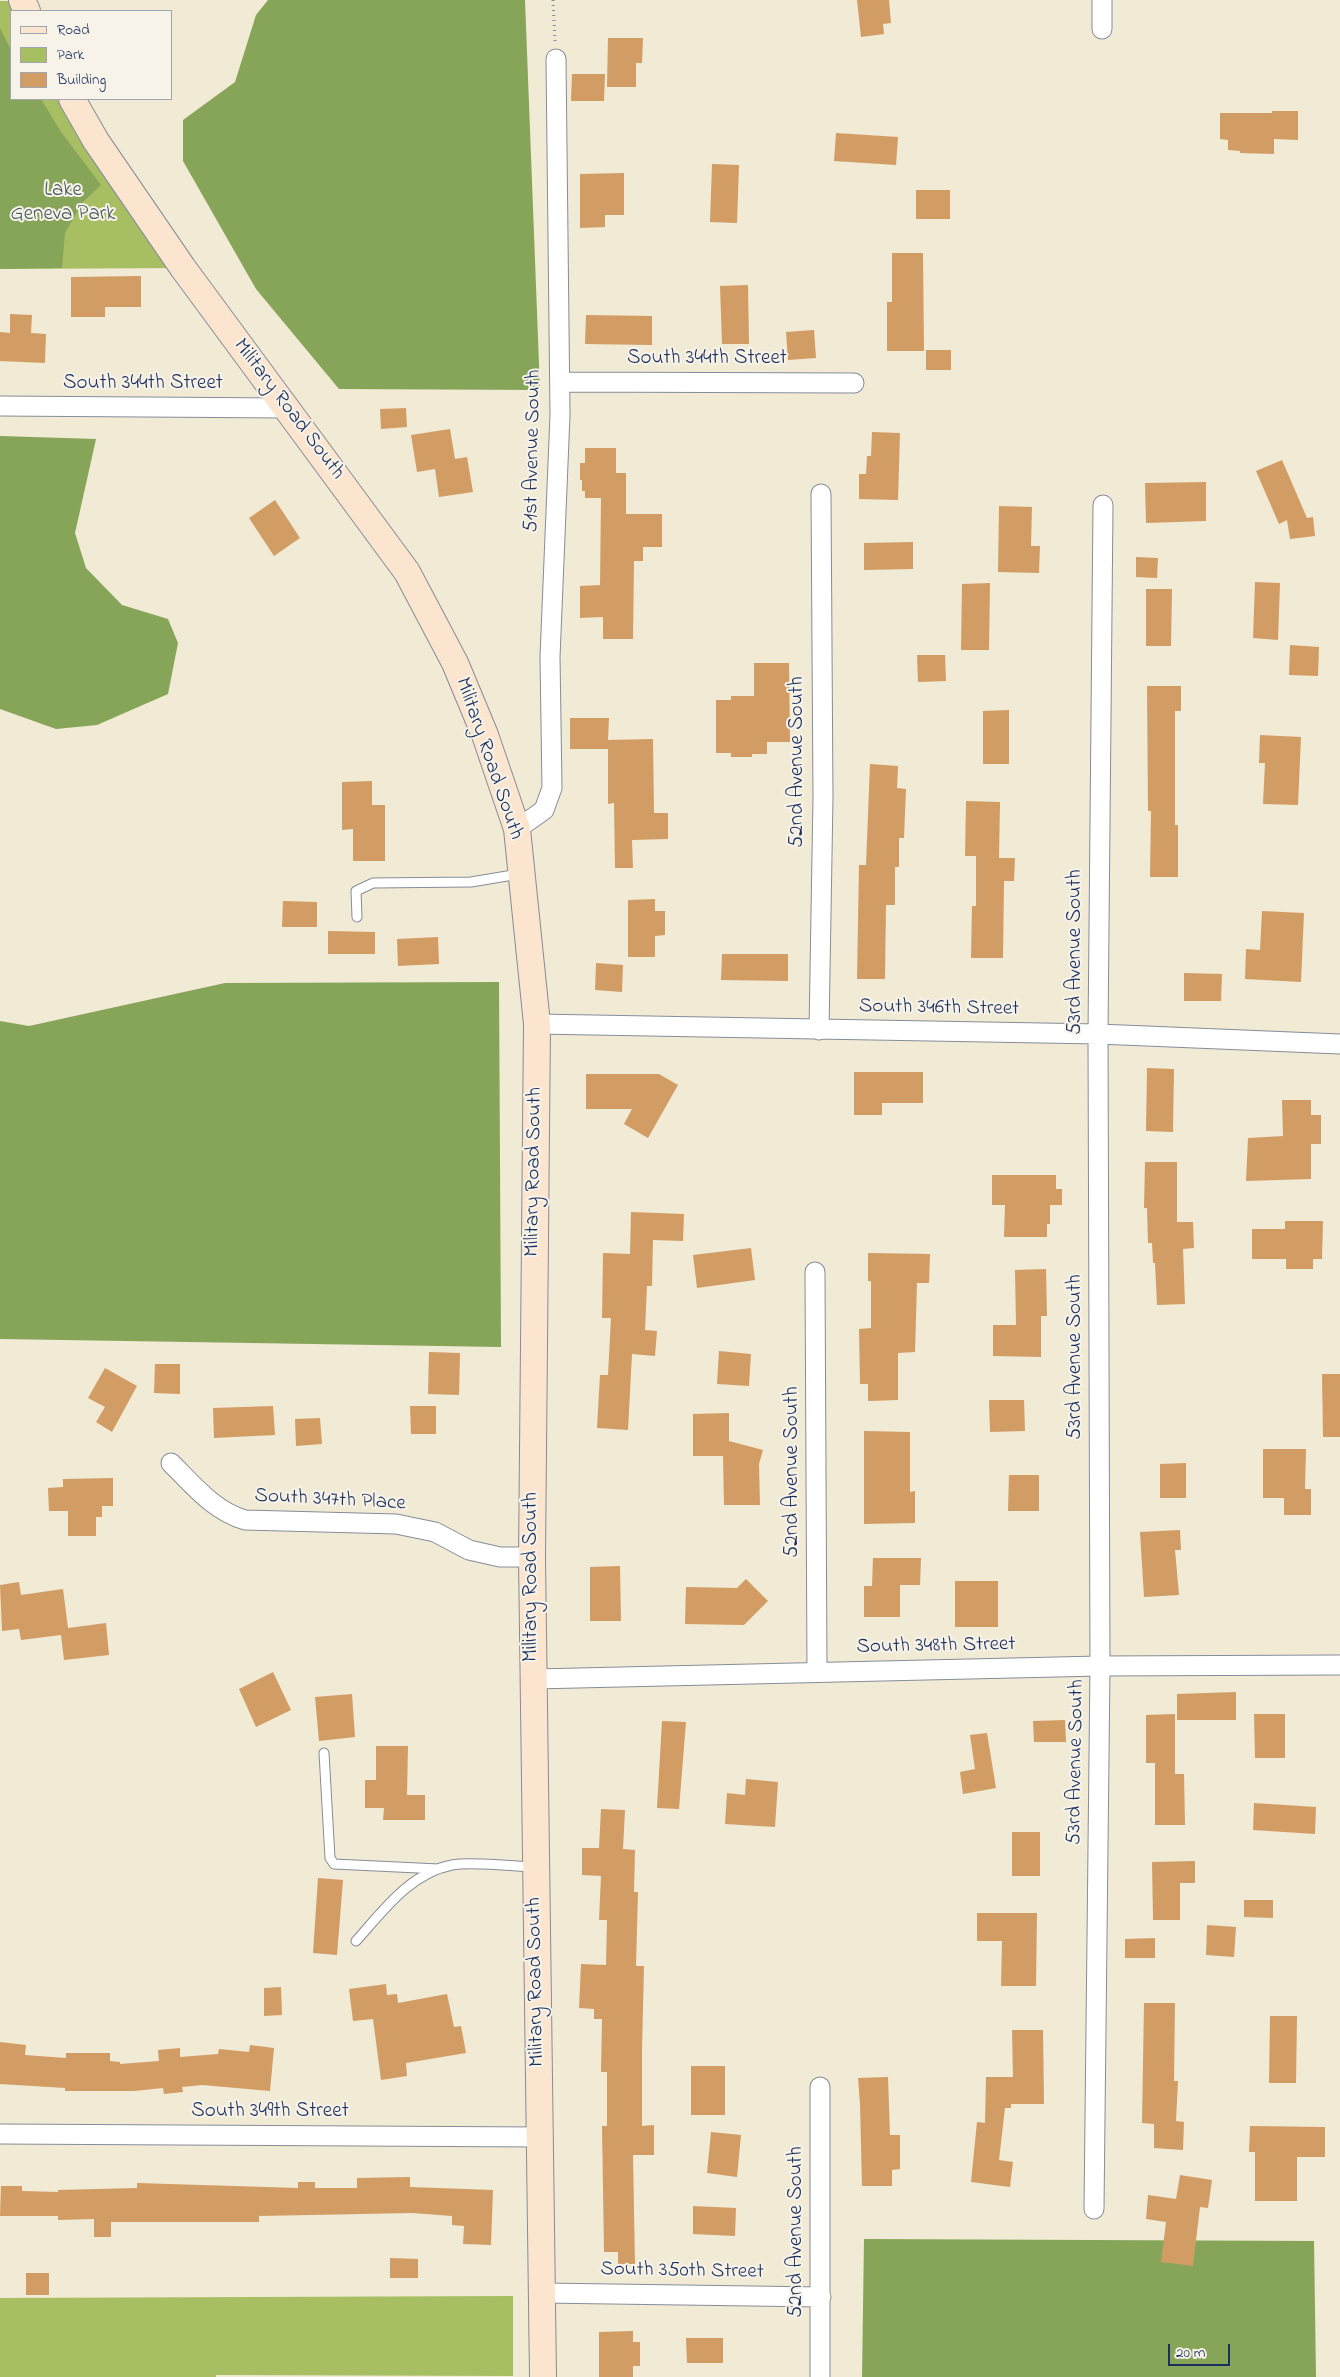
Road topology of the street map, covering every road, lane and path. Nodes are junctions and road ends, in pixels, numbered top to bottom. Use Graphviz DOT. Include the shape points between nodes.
graph roads {
  1 [pos="553,0"];
  2 [pos="1102,0"];
  3 [pos="1102,29"];
  4 [pos="556,60"];
  5 [pos="73,100"];
  6 [pos="560,382"];
  7 [pos="854,383"];
  8 [pos="0,406"];
  9 [pos="286,408"];
  10 [pos="821,494"];
  11 [pos="1103,505"];
  12 [pos="517,829"];
  13 [pos="522,874"];
  14 [pos="357,917"];
  15 [pos="537,1024"];
  16 [pos="819,1030"];
  17 [pos="1098,1034"];
  18 [pos="1340,1044"];
  19 [pos="815,1272"];
  20 [pos="171,1463"];
  21 [pos="532,1557"];
  22 [pos="1340,1665"];
  23 [pos="1100,1666"];
  24 [pos="817,1672"];
  25 [pos="534,1679"];
  26 [pos="324,1753"];
  27 [pos="536,1867"];
  28 [pos="439,1869"];
  29 [pos="356,1941"];
  30 [pos="820,2087"];
  31 [pos="0,2134"];
  32 [pos="539,2137"];
  33 [pos="1094,2209"];
  34 [pos="542,2293"];
  35 [pos="821,2297"];
  36 [pos="542,2377"];
  37 [pos="820,2377"];
  1 -- 4 [label="path"];
  2 -- 3 [label="street"];
  4 -- 6 [label="street, 51st Avenue South"];
  5 -- 9 [label="main road, Military Road South" via="96,141 183,268"];
  6 -- 7 [label="street, South 344th Street"];
  6 -- 12 [label="street, 51st Avenue South" via="550,657 552,788 544,810"];
  8 -- 9 [label="street, South 344th Street"];
  9 -- 12 [label="main road, Military Road South" via="407,572 455,663 485,735"];
  10 -- 16 [label="street, 52nd Avenue South" via="823,797"];
  11 -- 17 [label="street, 53rd Avenue South"];
  12 -- 13 [label="main road, Military Road South"];
  13 -- 14 [label="lane" via="471,882 373,883 356,891"];
  13 -- 15 [label="main road, Military Road South"];
  15 -- 16 [label="street, South 346th Street"];
  15 -- 21 [label="main road, Military Road South"];
  16 -- 17 [label="street, South 346th Street"];
  17 -- 18 [label="street, South 346th Street"];
  17 -- 23 [label="street, 53rd Avenue South"];
  19 -- 24 [label="street, 52nd Avenue South"];
  20 -- 21 [label="street, South 347th Place" via="210,1502 228,1514 246,1520 396,1524 435,1532 469,1550 500,1557"];
  21 -- 25 [label="main road, Military Road South"];
  22 -- 23 [label="street, South 348th Street"];
  23 -- 24 [label="street, South 348th Street"];
  23 -- 33 [label="street, 53rd Avenue South"];
  24 -- 25 [label="street, South 348th Street"];
  25 -- 27 [label="main road, Military Road South"];
  26 -- 28 [label="lane" via="330,1858 334,1864"];
  27 -- 28 [label="lane" via="453,1864"];
  27 -- 32 [label="main road, Military Road South"];
  28 -- 29 [label="lane" via="425,1873 393,1900"];
  30 -- 35 [label="street, 52nd Avenue South"];
  31 -- 32 [label="street, South 349th Street"];
  32 -- 34 [label="main road, Military Road South"];
  34 -- 35 [label="street, South 350th Street"];
  34 -- 36 [label="main road, Military Road South"];
  35 -- 37 [label="street, 52nd Avenue South"];
}
